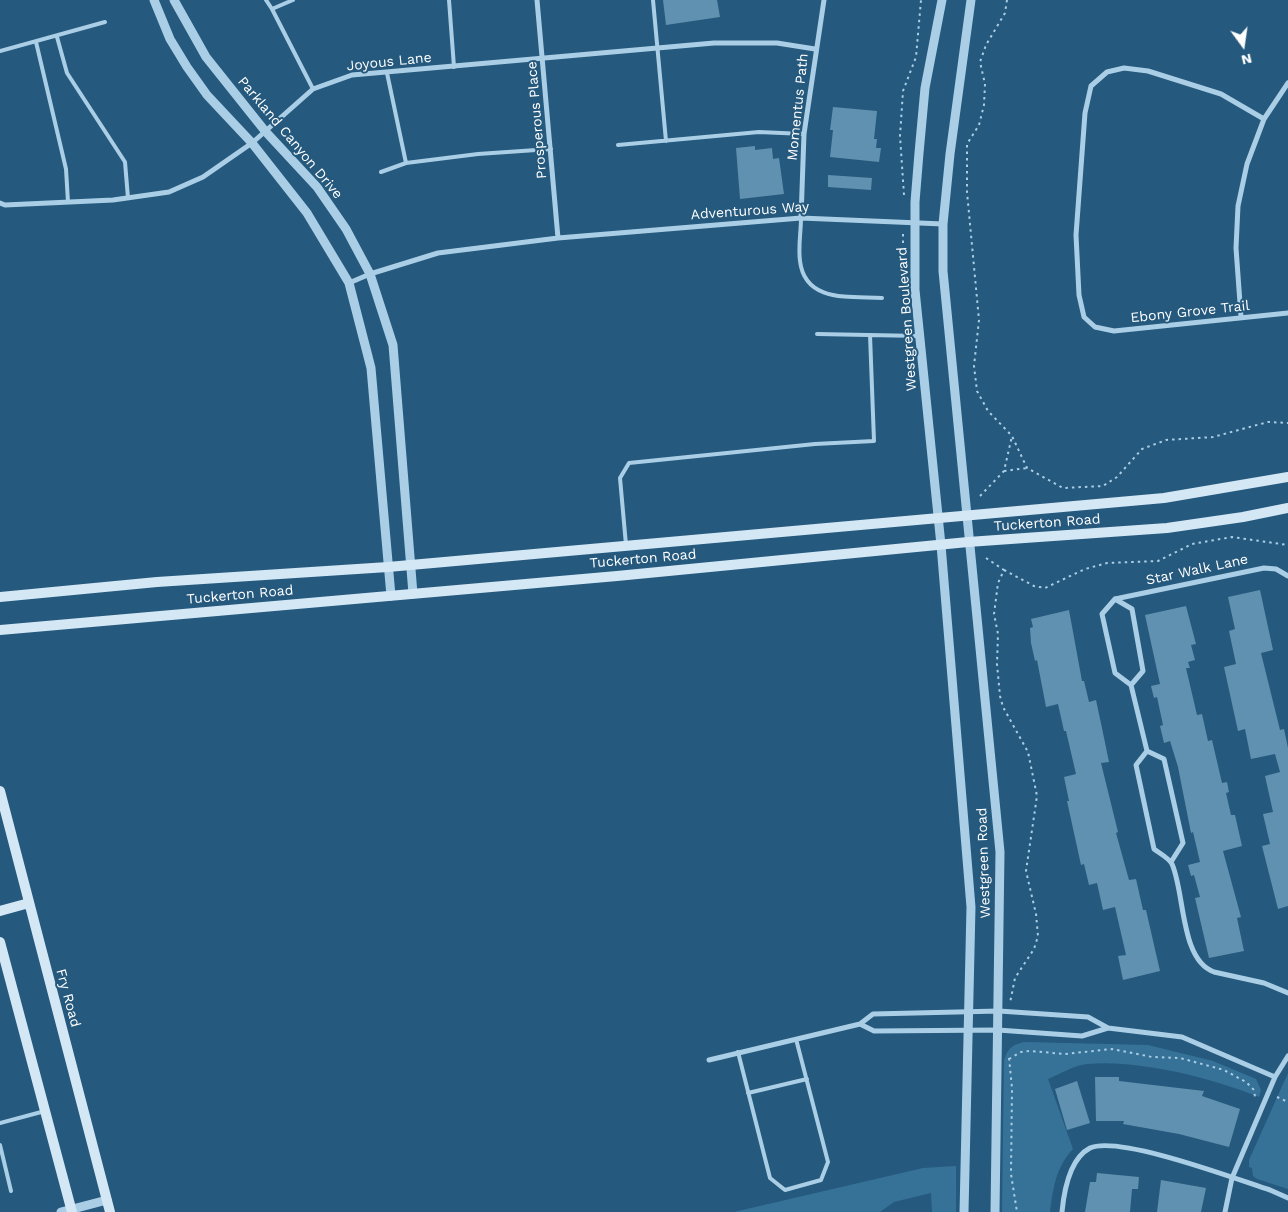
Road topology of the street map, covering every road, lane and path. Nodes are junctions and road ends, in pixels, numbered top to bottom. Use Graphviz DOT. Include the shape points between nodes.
graph roads {
  1 [pos="154,0"];
  2 [pos="174,0"];
  3 [pos="266,0"];
  4 [pos="294,0"];
  5 [pos="449,0"];
  6 [pos="537,0"];
  7 [pos="653,0"];
  8 [pos="824,0"];
  9 [pos="921,0"];
  10 [pos="942,0"];
  11 [pos="971,0"];
  12 [pos="1007,0"];
  13 [pos="272,9"];
  14 [pos="105,22"];
  15 [pos="57,37"];
  16 [pos="36,42"];
  17 [pos="657,48"];
  18 [pos="815,49"];
  19 [pos="0,51"];
  20 [pos="543,58"];
  21 [pos="454,67"];
  22 [pos="387,73"];
  23 [pos="1288,83"];
  24 [pos="313,89"];
  25 [pos="1264,119"];
  26 [pos="264,131"];
  27 [pos="804,134"];
  28 [pos="666,141"];
  29 [pos="252,143"];
  30 [pos="618,145"];
  31 [pos="551,149"];
  32 [pos="406,163"];
  33 [pos="380,172"];
  34 [pos="128,198"];
  35 [pos="68,202"];
  36 [pos="904,202"];
  37 [pos="0,203"];
  38 [pos="802,218"];
  39 [pos="904,222"];
  40 [pos="915,223"];
  41 [pos="943,224"];
  42 [pos="558,238"];
  43 [pos="903,243"];
  44 [pos="370,274"];
  45 [pos="349,284"];
  46 [pos="882,298"];
  47 [pos="1288,313"];
  48 [pos="1241,317"];
  49 [pos="817,334"];
  50 [pos="870,335"];
  51 [pos="920,336"];
  52 [pos="1288,423"];
  53 [pos="1012,436"];
  54 [pos="1027,468"];
  55 [pos="1004,471"];
  56 [pos="1288,478"];
  57 [pos="980,496"];
  58 [pos="1288,508"];
  59 [pos="967,515"];
  60 [pos="938,517"];
  61 [pos="968,542"];
  62 [pos="626,545"];
  63 [pos="941,545"];
  64 [pos="1288,545"];
  65 [pos="986,558"];
  66 [pos="411,565"];
  67 [pos="388,567"];
  68 [pos="1004,570"];
  69 [pos="1286,574"];
  70 [pos="413,594"];
  71 [pos="391,596"];
  72 [pos="0,597"];
  73 [pos="1115,599"];
  74 [pos="0,630"];
  75 [pos="1132,685"];
  76 [pos="1147,751"];
  77 [pos="0,791"];
  78 [pos="1171,862"];
  79 [pos="29,903"];
  80 [pos="0,911"];
  81 [pos="0,942"];
  82 [pos="1288,993"];
  83 [pos="1010,1006"];
  84 [pos="999,1011"];
  85 [pos="969,1012"];
  86 [pos="860,1024"];
  87 [pos="1108,1028"];
  88 [pos="968,1030"];
  89 [pos="998,1030"];
  90 [pos="796,1039"];
  91 [pos="1009,1051"];
  92 [pos="738,1052"];
  93 [pos="1288,1056"];
  94 [pos="1009,1059"];
  95 [pos="709,1060"];
  96 [pos="1275,1077"];
  97 [pos="807,1079"];
  98 [pos="748,1093"];
  99 [pos="1255,1098"];
  100 [pos="44,1111"];
  101 [pos="0,1123"];
  102 [pos="0,1145"];
  103 [pos="2,1162"];
  104 [pos="1232,1178"];
  105 [pos="12,1191"];
  106 [pos="1288,1198"];
  107 [pos="107,1200"];
  108 [pos="68,1211"];
  109 [pos="110,1212"];
  110 [pos="964,1212"];
  111 [pos="995,1212"];
  112 [pos="1017,1212"];
  113 [pos="1062,1212"];
  114 [pos="1225,1212"];
  1 -- 29 [label="street" via="170,38 206,95"];
  2 -- 26 [label="street, Parkland Canyon Drive" via="206,57"];
  3 -- 13 [label="lane"];
  4 -- 13 [label="lane"];
  5 -- 21 [label="lane"];
  6 -- 20 [label="street, Prosperous Place"];
  7 -- 17 [label="lane"];
  8 -- 18 [label="street, Momentus Path"];
  9 -- 36 [label="path" via="916,57 903,91 900,136"];
  10 -- 40 [label="street, Westgreen Boulevard" via="925,88"];
  11 -- 41 [label="street"];
  12 -- 53 [label="path" via="1005,13 980,62 985,84 984,105 979,125 967,144 967,192 979,320 974,366 978,391 988,411"];
  13 -- 24 [label="lane"];
  14 -- 15 [label="lane"];
  15 -- 16 [label="lane"];
  15 -- 34 [label="lane" via="66,73 125,162"];
  16 -- 19 [label="lane"];
  16 -- 35 [label="lane" via="66,169"];
  17 -- 18 [label="street, Joyous Lane" via="744,42"];
  17 -- 20 [label="street, Joyous Lane"];
  17 -- 28 [label="lane"];
  18 -- 27 [label="street, Momentus Path"];
  20 -- 21 [label="street, Joyous Lane"];
  20 -- 31 [label="street, Prosperous Place"];
  21 -- 22 [label="street, Joyous Lane"];
  22 -- 24 [label="street, Joyous Lane" via="352,75"];
  22 -- 32 [label="lane"];
  23 -- 25 [label="street"];
  24 -- 26 [label="street, Joyous Lane"];
  25 -- 48 [label="street" via="1247,164 1238,206 1236,248"];
  25 -- 48 [label="street, Ebony Grove Trail" via="1221,94 1148,71 1124,68 1107,72 1091,86 1085,113 1076,235 1079,295 1084,317 1096,327 1114,331"];
  26 -- 29 [label="street, Joyous Lane"];
  26 -- 44 [label="street, Parkland Canyon Drive" via="317,187 346,229"];
  27 -- 28 [label="lane" via="759,132"];
  27 -- 38 [label="street, Momentus Path"];
  28 -- 30 [label="lane"];
  29 -- 34 [label="street, Joyous Lane" via="194,181 169,192"];
  29 -- 45 [label="street" via="307,213"];
  31 -- 32 [label="lane"];
  31 -- 42 [label="street, Prosperous Place"];
  32 -- 33 [label="lane"];
  34 -- 35 [label="street, Joyous Lane"];
  35 -- 37 [label="street, Joyous Lane"];
  38 -- 39 [label="street, Adventurous Way"];
  38 -- 42 [label="street, Adventurous Way"];
  38 -- 46 [label="lane" via="800,260 805,280 814,290 839,296"];
  39 -- 40 [label="street, Adventurous Way"];
  39 -- 43 [label="path"];
  40 -- 41 [label="street, Adventurous Way"];
  40 -- 51 [label="street, Westgreen Boulevard" via="915,290"];
  41 -- 59 [label="street" via="943,271"];
  42 -- 44 [label="street, Adventurous Way" via="438,253"];
  44 -- 45 [label="street, Adventurous Way"];
  44 -- 66 [label="street, Parkland Canyon Drive" via="393,345"];
  45 -- 67 [label="street" via="371,368"];
  47 -- 48 [label="street, Ebony Grove Trail"];
  49 -- 50 [label="lane"];
  50 -- 51 [label="lane"];
  50 -- 62 [label="lane" via="874,441 629,462 620,478"];
  51 -- 60 [label="street, Westgreen Boulevard"];
  52 -- 54 [label="path" via="1268,422 1213,437 1166,440 1142,449 1117,477 1103,486 1063,488"];
  53 -- 54 [label="path"];
  53 -- 55 [label="path"];
  54 -- 55 [label="path"];
  55 -- 57 [label="path"];
  56 -- 59 [label="main road, Tuckerton Road" via="1164,498"];
  58 -- 61 [label="main road, Tuckerton Road" via="1243,518 1167,528"];
  59 -- 60 [label="main road, Tuckerton Road"];
  59 -- 61 [label="street, Westgreen Road"];
  60 -- 62 [label="main road, Tuckerton Road"];
  60 -- 63 [label="street, Westgreen Road"];
  61 -- 63 [label="main road, Tuckerton Road"];
  61 -- 84 [label="street, Westgreen Road" via="1000,852"];
  62 -- 66 [label="main road, Tuckerton Road"];
  63 -- 70 [label="main road, Tuckerton Road"];
  63 -- 85 [label="street, Westgreen Road" via="969,868"];
  64 -- 68 [label="path" via="1232,537 1192,544 1158,562 1107,563 1045,588 1034,586"];
  65 -- 68 [label="path"];
  66 -- 67 [label="main road, Tuckerton Road"];
  66 -- 70 [label="street, Parkland Canyon Drive"];
  67 -- 71 [label="street"];
  67 -- 72 [label="main road, Tuckerton Road" via="157,582"];
  68 -- 83 [label="path" via="998,583 994,614 998,634 1000,696 1028,752 1037,796 1026,871 1038,936 1034,950 1015,978"];
  69 -- 73 [label="street, Star Walk Lane" via="1264,568"];
  70 -- 71 [label="main road, Tuckerton Road"];
  71 -- 74 [label="main road, Tuckerton Road"];
  73 -- 75 [label="street" via="1132,609 1142,671"];
  73 -- 75 [label="street" via="1102,614 1115,673"];
  75 -- 76 [label="street"];
  76 -- 78 [label="street" via="1136,765 1154,849"];
  76 -- 78 [label="street" via="1164,759 1183,843"];
  77 -- 79 [label="main road, Fry Road"];
  78 -- 82 [label="street" via="1198,962 1206,970 1264,983"];
  79 -- 80 [label="main road"];
  79 -- 107 [label="main road, Fry Road"];
  81 -- 100 [label="main road"];
  84 -- 85 [label="street"];
  84 -- 87 [label="street" via="1088,1017"];
  84 -- 89 [label="street, Westgreen Road"];
  85 -- 86 [label="street" via="874,1014"];
  85 -- 88 [label="street, Westgreen Road"];
  86 -- 88 [label="street" via="874,1031"];
  86 -- 90 [label="street"];
  87 -- 89 [label="street" via="1082,1036"];
  87 -- 96 [label="street" via="1182,1037"];
  88 -- 89 [label="street"];
  88 -- 110 [label="street, Westgreen Road"];
  89 -- 111 [label="street, Westgreen Road"];
  90 -- 92 [label="street"];
  90 -- 97 [label="lane"];
  91 -- 94 [label="path"];
  92 -- 95 [label="street"];
  92 -- 98 [label="lane"];
  93 -- 96 [label="street"];
  94 -- 99 [label="path" via="1021,1052 1065,1054 1112,1049 1152,1057 1180,1058 1224,1070 1246,1082 1254,1090"];
  94 -- 112 [label="path" via="1012,1088 1010,1174"];
  96 -- 104 [label="street"];
  97 -- 98 [label="lane"];
  97 -- 98 [label="lane" via="828,1162 822,1180 785,1190 770,1178"];
  100 -- 101 [label="lane"];
  100 -- 108 [label="main road"];
  102 -- 103 [label="lane"];
  103 -- 105 [label="lane"];
  104 -- 106 [label="street"];
  104 -- 113 [label="street" via="1148,1152 1096,1146 1081,1154 1073,1165"];
  104 -- 114 [label="street"];
  107 -- 108 [label="street"];
  107 -- 109 [label="main road, Fry Road"];
}
